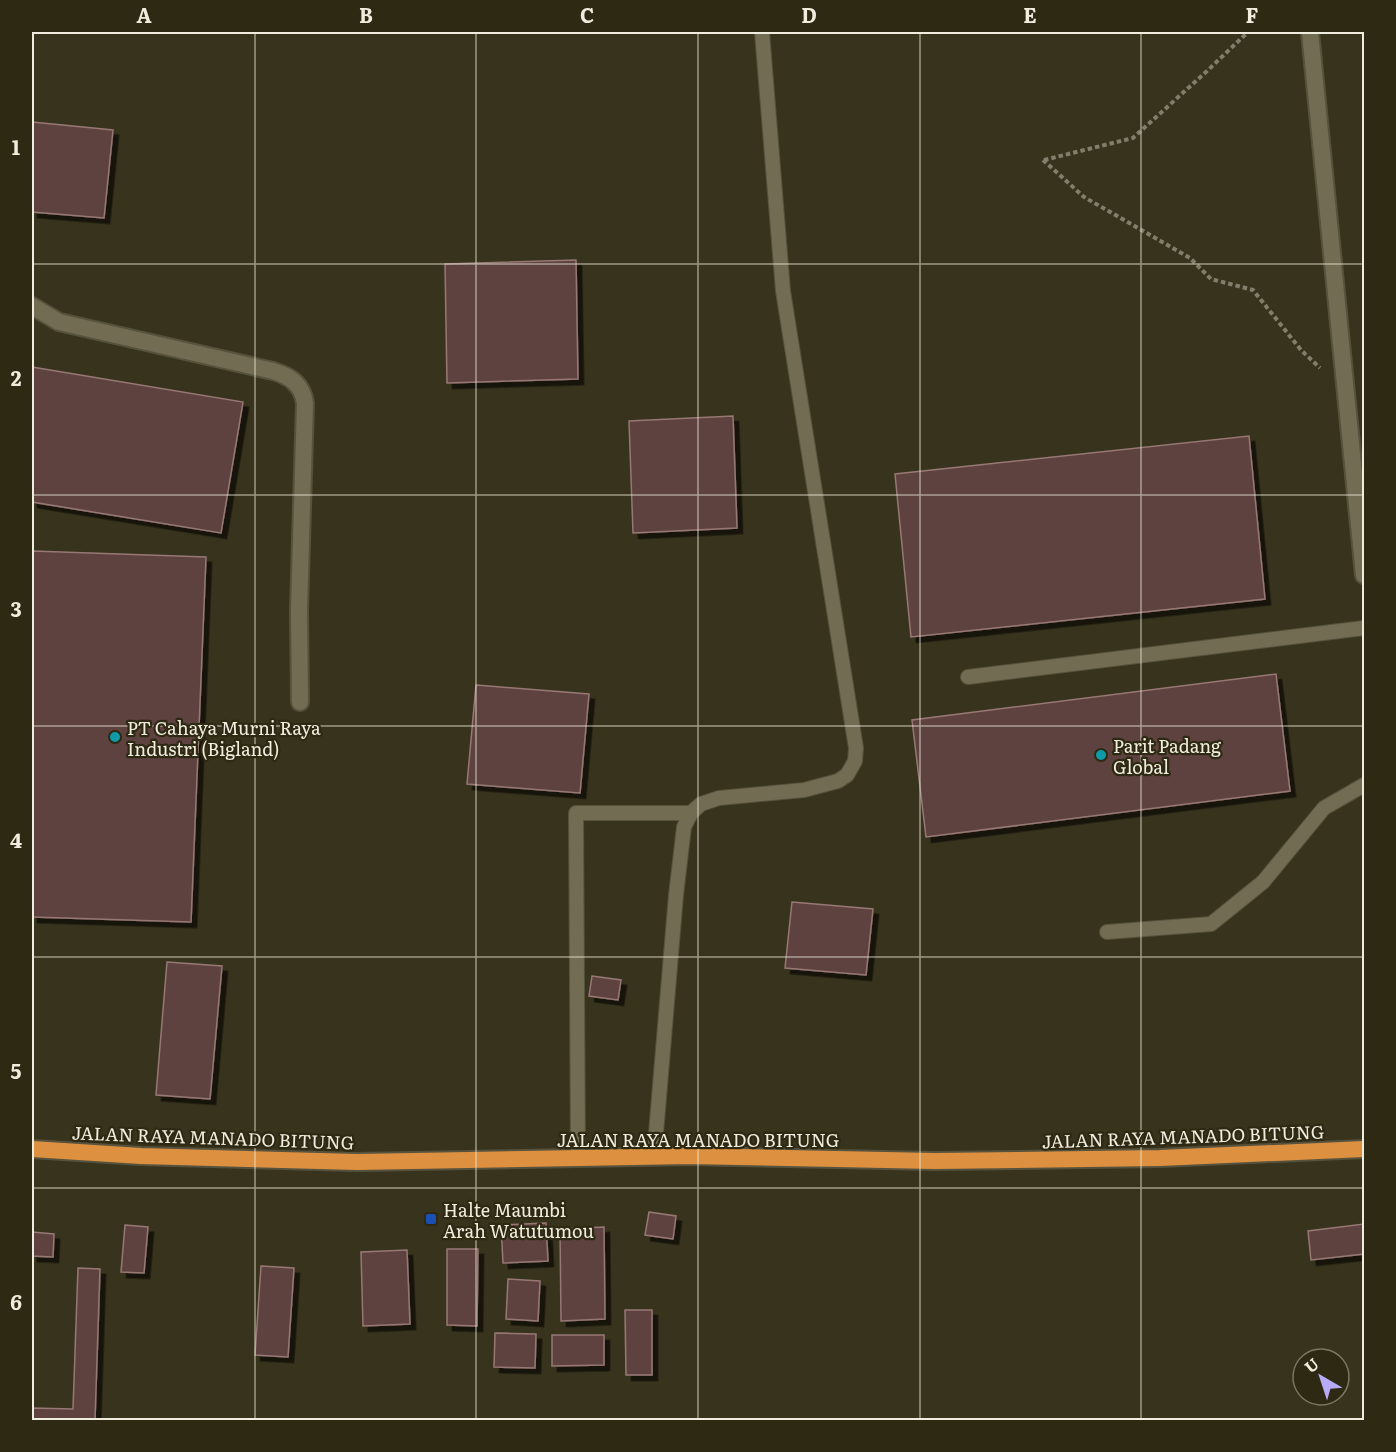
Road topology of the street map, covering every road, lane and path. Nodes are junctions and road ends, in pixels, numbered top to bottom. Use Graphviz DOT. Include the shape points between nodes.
graph roads {
  1 [pos="762,32"];
  2 [pos="1248,32"];
  3 [pos="1310,32"];
  4 [pos="32,306"];
  5 [pos="1346,395"];
  6 [pos="1365,575"];
  7 [pos="1365,628"];
  8 [pos="968,677"];
  9 [pos="300,702"];
  10 [pos="1365,785"];
  11 [pos="691,813"];
  12 [pos="1107,932"];
  13 [pos="32,1149"];
  14 [pos="1365,1149"];
  15 [pos="654,1157"];
  16 [pos="578,1158"];
  1 -- 11 [label="lane" via="783,291 855,761 838,781 804,790 719,798 701,804"];
  2 -- 5 [label="path" via="1133,138 1043,160 1084,197 1190,258 1211,279 1253,290 1301,350"];
  3 -- 5 [label="street"];
  4 -- 9 [label="street" via="59,322 273,371 297,384 305,403"];
  5 -- 6 [label="street"];
  7 -- 8 [label="lane"];
  10 -- 12 [label="lane" via="1324,808 1263,882 1211,924"];
  11 -- 15 [label="lane" via="684,827 678,876"];
  11 -- 16 [label="lane" via="576,813"];
  13 -- 16 [label="highway, JALAN RAYA MANADO BITUNG" via="357,1162"];
  14 -- 15 [label="highway, JALAN RAYA MANADO BITUNG" via="1160,1158 934,1161"];
  15 -- 16 [label="highway, JALAN RAYA MANADO BITUNG"];
}
